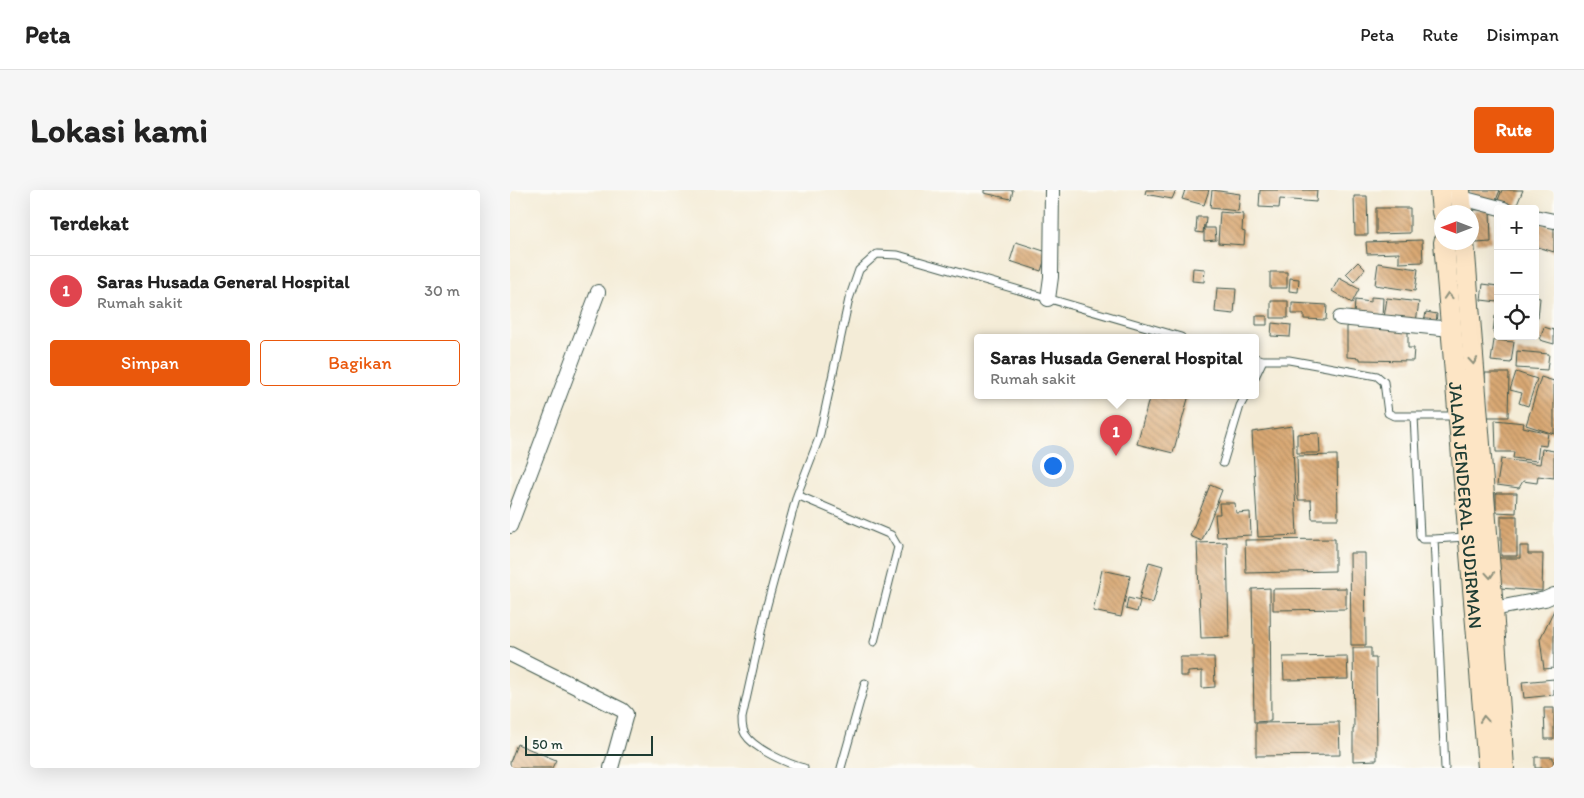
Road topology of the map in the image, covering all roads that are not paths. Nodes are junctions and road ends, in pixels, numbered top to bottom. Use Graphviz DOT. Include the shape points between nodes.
graph roads {
  1 [pos="1052,190"];
  2 [pos="1450,195"];
  3 [pos="1494,206"];
  4 [pos="1539,218"];
  5 [pos="1554,222"];
  6 [pos="1445,250"];
  7 [pos="1464,250"];
  8 [pos="598,292"];
  9 [pos="1048,299"];
  10 [pos="1340,318"];
  11 [pos="1451,329"];
  12 [pos="1170,334"];
  13 [pos="1259,359"];
  14 [pos="1263,360"];
  15 [pos="1259,368"];
  16 [pos="1244,399"];
  17 [pos="1414,416"];
  18 [pos="1468,416"];
  19 [pos="1223,463"];
  20 [pos="797,495"];
  21 [pos="510,526"];
  22 [pos="1478,537"];
  23 [pos="1434,539"];
  24 [pos="1554,595"];
  25 [pos="1493,609"];
  26 [pos="874,642"];
  27 [pos="510,654"];
  28 [pos="865,683"];
  29 [pos="1495,762"];
  30 [pos="611,768"];
  31 [pos="804,768"];
  32 [pos="841,768"];
  33 [pos="1445,768"];
  1 -- 9 [label="street"];
  2 -- 3 [label="street"];
  4 -- 5 [label="street"];
  11 -- 6 [label="main road, JALAN JENDERAL SUDIRMAN, one-way"];
  7 -- 18 [label="main road, JALAN JENDERAL SUDIRMAN, one-way"];
  8 -- 21 [label="street"];
  9 -- 12 [label="lane"];
  9 -- 20 [label="lane" via="914,259 877,254 859,270 849,299 819,438"];
  10 -- 11 [label="street"];
  11 -- 18 [label="main road, JALAN JENDERAL SUDIRMAN"];
  13 -- 14 [label="lane"];
  14 -- 15 [label="lane"];
  14 -- 17 [label="lane" via="1289,360 1377,376 1385,384 1388,413"];
  16 -- 19 [label="lane"];
  17 -- 18 [label="lane"];
  17 -- 23 [label="lane" via="1420,536 1422,539"];
  18 -- 22 [label="main road, JALAN JENDERAL SUDIRMAN"];
  20 -- 26 [label="lane" via="891,535 896,542 898,547"];
  20 -- 31 [label="lane" via="767,605 742,718 743,732 748,739 792,765"];
  22 -- 23 [label="lane"];
  22 -- 25 [label="main road, JALAN JENDERAL SUDIRMAN, one-way"];
  29 -- 22 [label="main road, JALAN JENDERAL SUDIRMAN, one-way"];
  23 -- 33 [label="lane"];
  24 -- 25 [label="street"];
  25 -- 29 [label="main road, JALAN JENDERAL SUDIRMAN"];
  27 -- 30 [label="street" via="626,714"];
  28 -- 32 [label="lane"];
}
